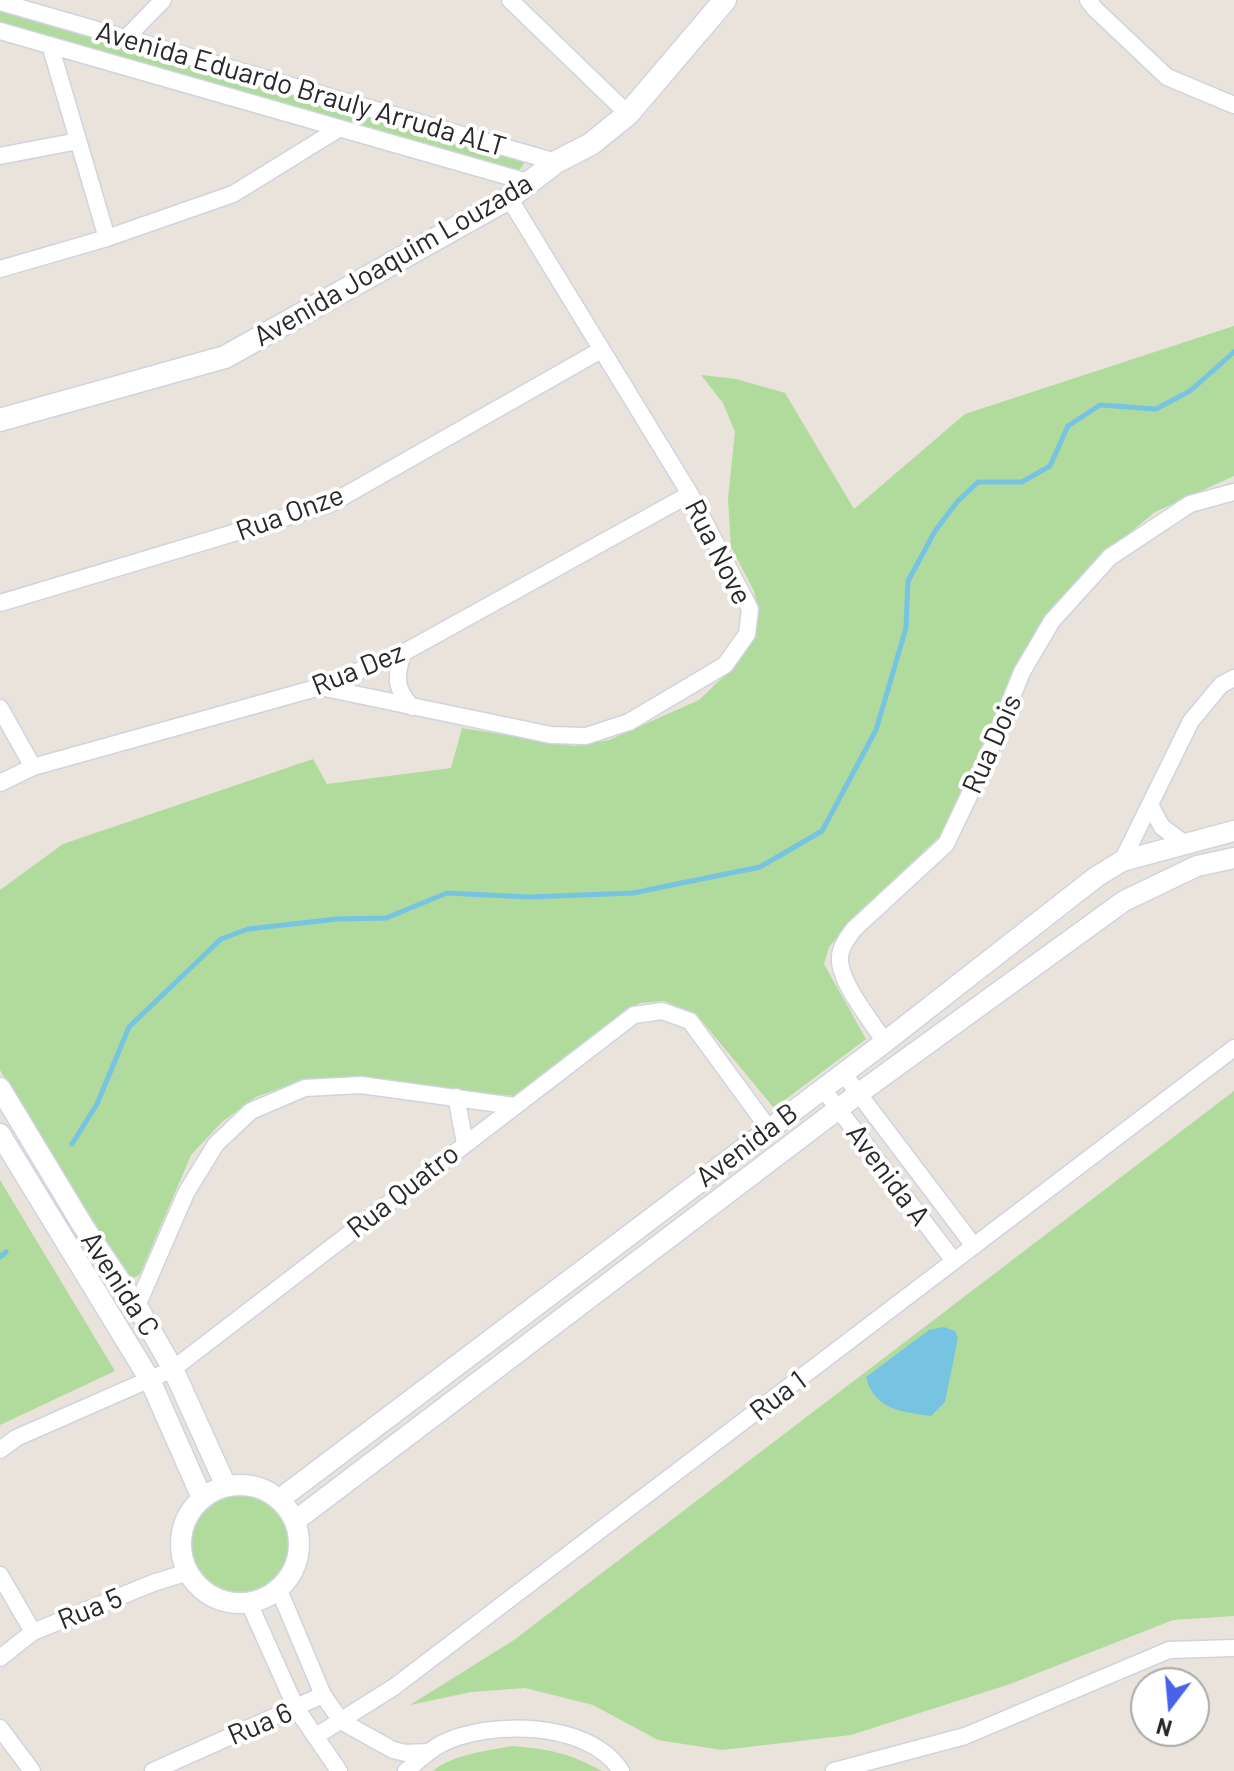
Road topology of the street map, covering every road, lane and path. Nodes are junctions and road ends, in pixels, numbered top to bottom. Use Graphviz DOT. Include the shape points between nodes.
graph roads {
  1 [pos="163,0"];
  2 [pos="510,0"];
  3 [pos="1088,0"];
  4 [pos="0,2"];
  5 [pos="720,2"];
  6 [pos="0,31"];
  7 [pos="126,38"];
  8 [pos="50,45"];
  9 [pos="1234,105"];
  10 [pos="628,114"];
  11 [pos="340,128"];
  12 [pos="78,141"];
  13 [pos="0,156"];
  14 [pos="556,162"];
  15 [pos="531,183"];
  16 [pos="509,198"];
  17 [pos="107,238"];
  18 [pos="0,269"];
  19 [pos="601,350"];
  20 [pos="0,420"];
  21 [pos="1234,492"];
  22 [pos="690,494"];
  23 [pos="0,603"];
  24 [pos="403,653"];
  25 [pos="1234,678"];
  26 [pos="320,687"];
  27 [pos="412,707"];
  28 [pos="0,708"];
  29 [pos="33,767"];
  30 [pos="0,783"];
  31 [pos="1150,805"];
  32 [pos="1234,831"];
  33 [pos="1184,843"];
  34 [pos="1234,858"];
  35 [pos="1122,861"];
  36 [pos="885,1042"];
  37 [pos="1234,1048"];
  38 [pos="843,1073"];
  39 [pos="0,1088"];
  40 [pos="823,1089"];
  41 [pos="858,1094"];
  42 [pos="456,1097"];
  43 [pos="514,1106"];
  44 [pos="838,1109"];
  45 [pos="769,1129"];
  46 [pos="0,1134"];
  47 [pos="465,1143"];
  48 [pos="974,1246"];
  49 [pos="954,1261"];
  50 [pos="137,1306"];
  51 [pos="173,1369"];
  52 [pos="150,1380"];
  53 [pos="0,1450"];
  54 [pos="226,1486"];
  55 [pos="202,1498"];
  56 [pos="280,1499"];
  57 [pos="295,1521"];
  58 [pos="188,1572"];
  59 [pos="0,1575"];
  60 [pos="279,1590"];
  61 [pos="249,1603"];
  62 [pos="33,1632"];
  63 [pos="1234,1648"];
  64 [pos="0,1658"];
  65 [pos="323,1695"];
  66 [pos="296,1708"];
  67 [pos="341,1721"];
  68 [pos="0,1728"];
  69 [pos="316,1736"];
  70 [pos="429,1752"];
  71 [pos="32,1771"];
  72 [pos="153,1771"];
  73 [pos="339,1771"];
  74 [pos="406,1771"];
  75 [pos="621,1771"];
  76 [pos="837,1771"];
  1 -- 7 [label="street"];
  2 -- 10 [label="street"];
  3 -- 9 [label="street" via="1167,77"];
  4 -- 7 [label="street, Avenida Eduardo Brauly Arruda ALT"];
  5 -- 10 [label="main road, Avenida Joaquim Louzada"];
  6 -- 8 [label="street, Avenida Eduardo Brauly Arruda ALT"];
  7 -- 14 [label="street, Avenida Eduardo Brauly Arruda ALT"];
  8 -- 11 [label="street, Avenida Eduardo Brauly Arruda ALT"];
  8 -- 12 [label="street"];
  10 -- 14 [label="main road, Avenida Joaquim Louzada" via="591,144"];
  11 -- 15 [label="street, Avenida Eduardo Brauly Arruda ALT"];
  11 -- 17 [label="street" via="233,194"];
  12 -- 13 [label="street"];
  12 -- 17 [label="street"];
  14 -- 15 [label="main road, Avenida Joaquim Louzada"];
  15 -- 16 [label="main road, Avenida Joaquim Louzada"];
  16 -- 19 [label="street, Rua Nove"];
  16 -- 20 [label="main road, Avenida Joaquim Louzada" via="225,357"];
  17 -- 18 [label="street"];
  19 -- 22 [label="street, Rua Nove"];
  19 -- 23 [label="street, Rua Onze" via="330,504"];
  21 -- 36 [label="street, Rua Dois" via="1190,504 1110,557 1052,621 1022,672 946,844 844,942 839,958 844,978"];
  22 -- 24 [label="street, Rua Dez"];
  22 -- 27 [label="street, Rua Nove" via="750,609 747,634 725,665 629,722 586,736 551,735"];
  24 -- 26 [label="street, Rua Dez"];
  24 -- 27 [label="street" via="396,681"];
  25 -- 31 [label="street" via="1221,685 1191,721"];
  26 -- 27 [label="street, Rua Nove"];
  26 -- 29 [label="street, Rua Dez"];
  28 -- 29 [label="street"];
  29 -- 30 [label="street, Rua Dez"];
  31 -- 33 [label="street" via="1162,827"];
  31 -- 35 [label="street"];
  32 -- 33 [label="street, Avenida B"];
  33 -- 35 [label="street, Avenida B"];
  34 -- 41 [label="street, Avenida B" via="1197,866 1124,901"];
  35 -- 36 [label="street, Avenida B"];
  36 -- 38 [label="street, Avenida B"];
  37 -- 48 [label="street, Rua 1"];
  38 -- 40 [label="street, Avenida B"];
  38 -- 41 [label="street, Avenida A"];
  39 -- 50 [label="street, Avenida C"];
  40 -- 44 [label="street, Avenida A"];
  40 -- 45 [label="street, Avenida B"];
  41 -- 44 [label="street, Avenida B"];
  41 -- 48 [label="street, Avenida A"];
  42 -- 43 [label="street"];
  42 -- 47 [label="street"];
  42 -- 50 [label="street" via="361,1085 305,1088 251,1111 216,1144 186,1193"];
  43 -- 45 [label="street, Rua Quatro" via="634,1015 662,1011 690,1021"];
  43 -- 47 [label="street, Rua Quatro"];
  44 -- 49 [label="street, Avenida A"];
  44 -- 57 [label="street, Avenida B"];
  45 -- 56 [label="street, Avenida B"];
  46 -- 52 [label="street, Avenida C"];
  47 -- 51 [label="street, Rua Quatro"];
  48 -- 49 [label="street, Rua 1"];
  49 -- 67 [label="street, Rua 1" via="394,1687"];
  50 -- 51 [label="street, Avenida C"];
  51 -- 52 [label="street, Rua Quatro"];
  51 -- 54 [label="street, Avenida C"];
  52 -- 53 [label="street, Rua Quatro" via="16,1438"];
  52 -- 55 [label="street, Avenida C"];
  54 -- 55 [label="street"];
  54 -- 56 [label="street" via="264,1489"];
  55 -- 58 [label="street" via="182,1532 181,1553"];
  56 -- 57 [label="street"];
  57 -- 60 [label="street" via="298,1558"];
  58 -- 61 [label="street" via="214,1597"];
  58 -- 62 [label="street, Rua 5"];
  59 -- 62 [label="street"];
  60 -- 61 [label="street"];
  60 -- 65 [label="street"];
  61 -- 66 [label="street"];
  62 -- 64 [label="street, Rua 5"];
  63 -- 76 [label="street" via="1169,1650 965,1736"];
  65 -- 66 [label="street, Rua 6"];
  65 -- 67 [label="street"];
  66 -- 69 [label="street"];
  66 -- 72 [label="street, Rua 6"];
  67 -- 69 [label="street, Rua 1"];
  67 -- 70 [label="street" via="393,1750"];
  68 -- 71 [label="street"];
  69 -- 73 [label="street"];
  70 -- 74 [label="street"];
  70 -- 75 [label="street" via="480,1731 530,1728 579,1740"];
}
